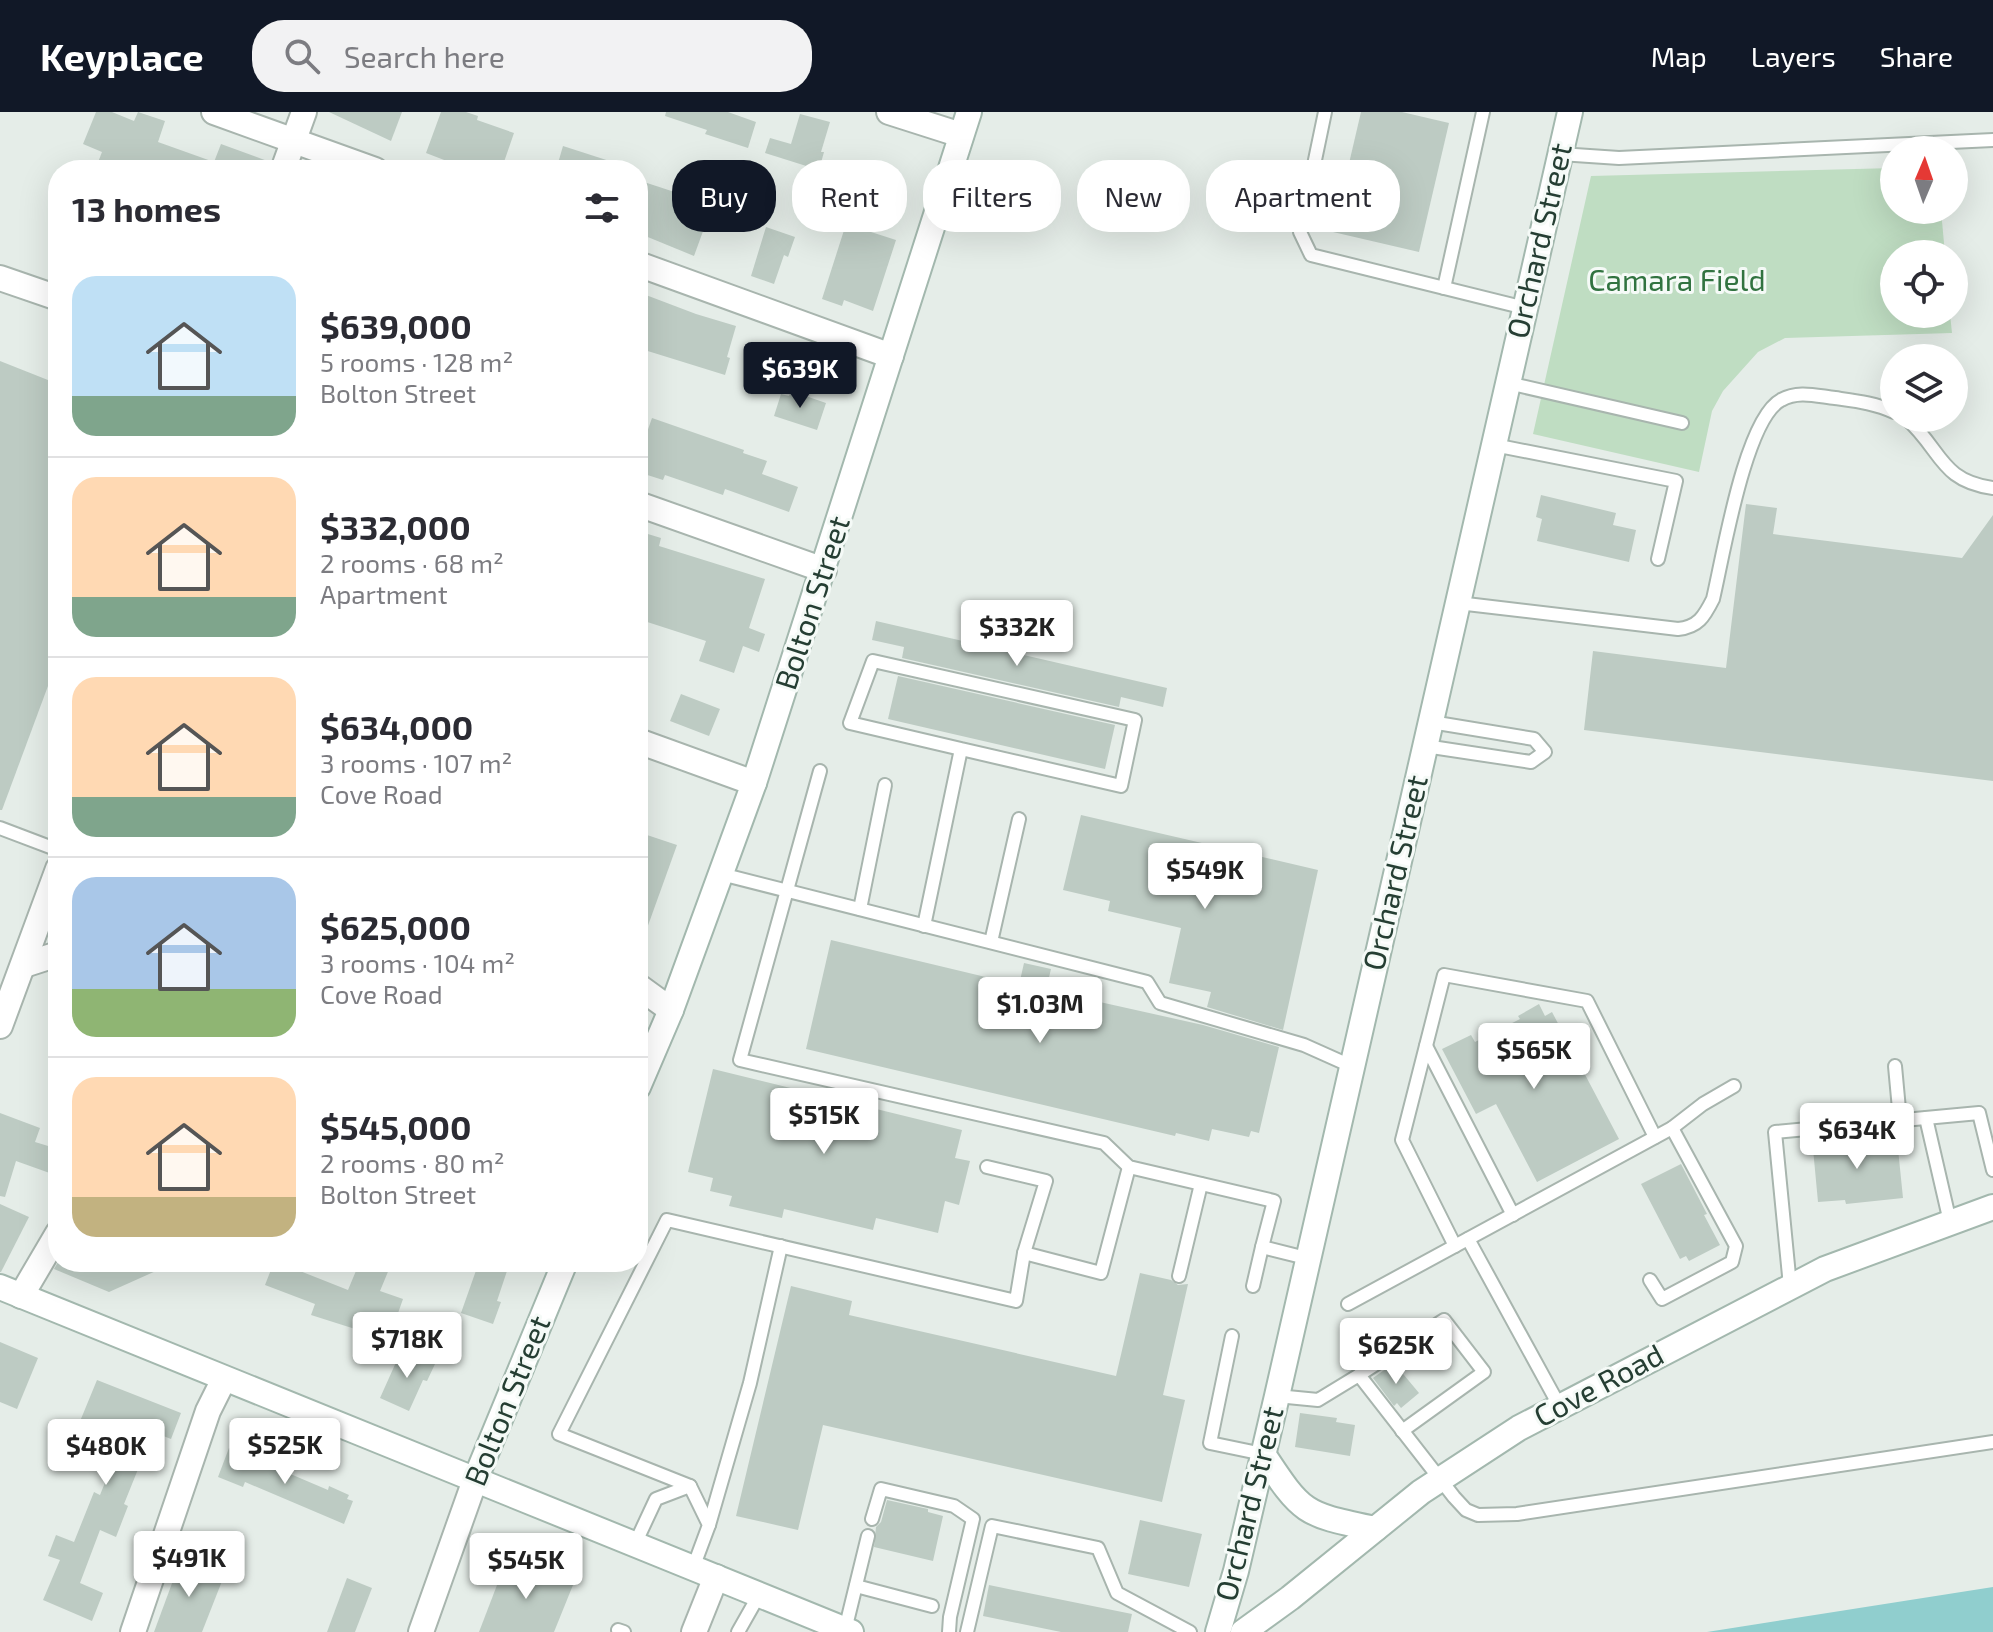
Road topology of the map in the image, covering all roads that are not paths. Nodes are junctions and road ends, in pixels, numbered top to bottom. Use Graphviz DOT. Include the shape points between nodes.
graph roads {
  1 [pos="214,112"];
  2 [pos="304,112"];
  3 [pos="889,112"];
  4 [pos="969,112"];
  5 [pos="1325,112"];
  6 [pos="1483,112"];
  7 [pos="1570,112"];
  8 [pos="961,135"];
  9 [pos="292,140"];
  10 [pos="1993,140"];
  11 [pos="1560,154"];
  12 [pos="286,160"];
  13 [pos="347,160"];
  14 [pos="648,268"];
  15 [pos="0,278"];
  16 [pos="1444,288"];
  17 [pos="48,295"];
  18 [pos="1525,308"];
  19 [pos="891,356"];
  20 [pos="1508,383"];
  21 [pos="1880,405"];
  22 [pos="1682,423"];
  23 [pos="1922,432"];
  24 [pos="1494,445"];
  25 [pos="1993,488"];
  26 [pos="648,508"];
  27 [pos="1658,559"];
  28 [pos="824,570"];
  29 [pos="1458,603"];
  30 [pos="1431,722"];
  31 [pos="648,745"];
  32 [pos="1425,746"];
  33 [pos="961,749"];
  34 [pos="820,771"];
  35 [pos="754,783"];
  36 [pos="885,785"];
  37 [pos="1019,819"];
  38 [pos="0,828"];
  39 [pos="48,846"];
  40 [pos="721,874"];
  41 [pos="787,891"];
  42 [pos="48,897"];
  43 [pos="860,909"];
  44 [pos="924,926"];
  45 [pos="991,942"];
  46 [pos="48,957"];
  47 [pos="24,965"];
  48 [pos="648,993"];
  49 [pos="671,1010"];
  50 [pos="0,1026"];
  51 [pos="1426,1046"];
  52 [pos="648,1064"];
  53 [pos="1351,1066"];
  54 [pos="1895,1066"];
  55 [pos="1734,1086"];
  56 [pos="1926,1118"];
  57 [pos="1900,1120"];
  58 [pos="1672,1128"];
  59 [pos="1655,1137"];
  60 [pos="987,1167"];
  61 [pos="1129,1167"];
  62 [pos="1993,1170"];
  63 [pos="1201,1184"];
  64 [pos="1993,1207"];
  65 [pos="1513,1215"];
  66 [pos="1950,1222"];
  67 [pos="1468,1239"];
  68 [pos="48,1245"];
  69 [pos="781,1246"];
  70 [pos="1455,1246"];
  71 [pos="1262,1247"];
  72 [pos="1024,1253"];
  73 [pos="648,1258"];
  74 [pos="1306,1258"];
  75 [pos="561,1272"];
  76 [pos="641,1272"];
  77 [pos="1179,1276"];
  78 [pos="1650,1280"];
  79 [pos="1253,1286"];
  80 [pos="1790,1286"];
  81 [pos="11,1291"];
  82 [pos="1348,1304"];
  83 [pos="1232,1336"];
  84 [pos="1359,1375"];
  85 [pos="224,1379"];
  86 [pos="1277,1396"];
  87 [pos="1560,1407"];
  88 [pos="1402,1431"];
  89 [pos="1993,1442"];
  90 [pos="1263,1454"];
  91 [pos="1440,1479"];
  92 [pos="475,1480"];
  93 [pos="690,1486"];
  94 [pos="872,1519"];
  95 [pos="709,1525"];
  96 [pos="1375,1529"];
  97 [pos="868,1536"];
  98 [pos="635,1544"];
  99 [pos="705,1573"];
  100 [pos="856,1586"];
  101 [pos="759,1595"];
  102 [pos="932,1606"];
  103 [pos="818,1626"];
  104 [pos="848,1631"];
  105 [pos="133,1632"];
  106 [pos="421,1632"];
  107 [pos="694,1632"];
  108 [pos="738,1632"];
  109 [pos="949,1632"];
  110 [pos="967,1632"];
  111 [pos="1190,1632"];
  112 [pos="1218,1632"];
  113 [pos="1243,1632"];
  1 -- 9 [label="street"];
  2 -- 9 [label="street"];
  3 -- 8 [label="street"];
  4 -- 8 [label="street, Bolton Street"];
  5 -- 16 [label="lane" via="1300,232 1311,255"];
  6 -- 16 [label="lane"];
  7 -- 11 [label="street, Orchard Street"];
  8 -- 19 [label="street, Bolton Street"];
  9 -- 12 [label="street"];
  9 -- 13 [label="street"];
  10 -- 11 [label="lane" via="1619,158"];
  11 -- 18 [label="street, Orchard Street"];
  14 -- 19 [label="street"];
  15 -- 17 [label="street"];
  16 -- 18 [label="lane"];
  18 -- 20 [label="street, Orchard Street"];
  19 -- 28 [label="street, Bolton Street"];
  20 -- 22 [label="lane"];
  20 -- 24 [label="street, Orchard Street"];
  21 -- 29 [label="lane" via="1802,394 1771,407 1750,445 1713,599 1694,626 1678,629"];
  23 -- 25 [label="lane" via="1956,476 1970,485"];
  24 -- 27 [label="lane" via="1676,481"];
  24 -- 29 [label="street, Orchard Street"];
  26 -- 28 [label="street"];
  28 -- 35 [label="street, Bolton Street"];
  29 -- 30 [label="street, Orchard Street"];
  30 -- 32 [label="street, Orchard Street"];
  30 -- 32 [label="lane" via="1534,739 1545,752 1531,762"];
  31 -- 35 [label="street"];
  32 -- 53 [label="street, Orchard Street"];
  33 -- 33 [label="lane" via="850,723 873,661 1135,720 1121,786"];
  33 -- 44 [label="lane"];
  34 -- 41 [label="lane"];
  35 -- 40 [label="street, Bolton Street"];
  36 -- 43 [label="lane"];
  37 -- 45 [label="lane"];
  38 -- 39 [label="lane"];
  40 -- 41 [label="lane"];
  40 -- 49 [label="street, Bolton Street"];
  41 -- 43 [label="lane"];
  41 -- 61 [label="lane" via="740,1060 1104,1143"];
  42 -- 47 [label="street"];
  43 -- 44 [label="lane"];
  44 -- 45 [label="lane"];
  45 -- 53 [label="lane" via="1147,982 1160,1003 1304,1045"];
  46 -- 47 [label="street"];
  47 -- 50 [label="street"];
  48 -- 49 [label="street"];
  49 -- 52 [label="street, Bolton Street"];
  51 -- 59 [label="lane" via="1444,975 1587,1001"];
  51 -- 65 [label="lane"];
  51 -- 70 [label="lane" via="1402,1140"];
  53 -- 74 [label="street, Orchard Street"];
  54 -- 57 [label="lane"];
  55 -- 58 [label="lane"];
  56 -- 57 [label="lane"];
  56 -- 62 [label="lane" via="1979,1113"];
  56 -- 66 [label="lane"];
  57 -- 80 [label="lane" via="1775,1132"];
  58 -- 59 [label="lane"];
  58 -- 78 [label="lane" via="1736,1246 1732,1262 1662,1299"];
  59 -- 65 [label="lane"];
  60 -- 72 [label="lane" via="1046,1181"];
  61 -- 63 [label="lane"];
  61 -- 72 [label="lane" via="1101,1273"];
  63 -- 71 [label="lane" via="1274,1201"];
  63 -- 77 [label="lane"];
  64 -- 66 [label="street, Cove Road"];
  65 -- 67 [label="lane"];
  66 -- 80 [label="street, Cove Road"];
  67 -- 70 [label="lane"];
  67 -- 87 [label="lane"];
  68 -- 81 [label="street"];
  69 -- 72 [label="lane" via="1016,1301"];
  69 -- 73 [label="lane" via="667,1220"];
  69 -- 95 [label="lane" via="750,1383"];
  70 -- 82 [label="lane"];
  71 -- 74 [label="lane"];
  71 -- 79 [label="lane"];
  74 -- 86 [label="street, Orchard Street"];
  75 -- 92 [label="street, Bolton Street"];
  76 -- 93 [label="lane" via="559,1434"];
  80 -- 87 [label="street, Cove Road"];
  81 -- 85 [label="street"];
  83 -- 90 [label="lane" via="1210,1443"];
  84 -- 86 [label="lane" via="1318,1400"];
  84 -- 88 [label="lane"];
  84 -- 88 [label="lane" via="1444,1320 1484,1372"];
  85 -- 92 [label="street"];
  85 -- 105 [label="street" via="208,1411"];
  86 -- 90 [label="street, Orchard Street"];
  87 -- 91 [label="street, Cove Road"];
  88 -- 91 [label="lane"];
  89 -- 91 [label="lane" via="1490,1516 1466,1510"];
  90 -- 96 [label="street" via="1303,1508 1322,1518"];
  90 -- 112 [label="street, Orchard Street"];
  91 -- 96 [label="street, Cove Road"];
  92 -- 98 [label="street"];
  92 -- 106 [label="street, Bolton Street"];
  93 -- 95 [label="lane"];
  93 -- 98 [label="lane" via="656,1499"];
  94 -- 109 [label="lane" via="881,1489 954,1506 973,1519"];
  95 -- 99 [label="lane"];
  96 -- 113 [label="street, Cove Road"];
  97 -- 100 [label="lane"];
  98 -- 99 [label="street"];
  99 -- 101 [label="street"];
  99 -- 107 [label="street"];
  100 -- 102 [label="lane"];
  100 -- 104 [label="lane"];
  101 -- 103 [label="street"];
  101 -- 108 [label="lane"];
  103 -- 104 [label="street"];
  110 -- 111 [label="lane" via="992,1526 1098,1548 1117,1593"];
}
